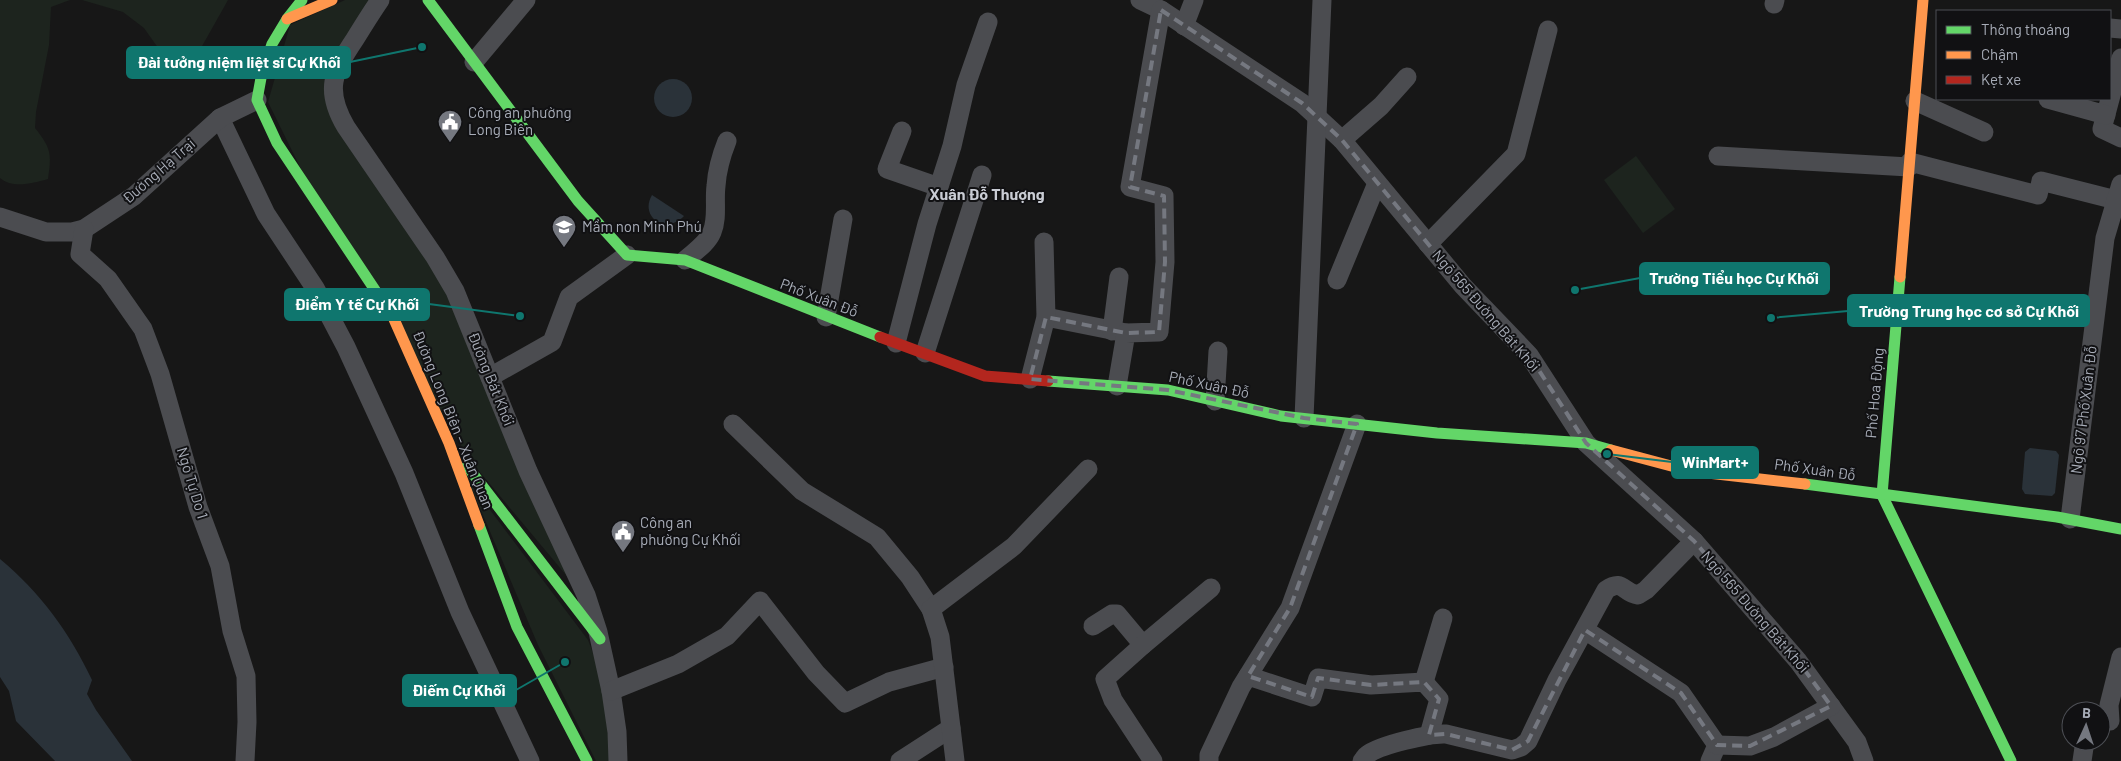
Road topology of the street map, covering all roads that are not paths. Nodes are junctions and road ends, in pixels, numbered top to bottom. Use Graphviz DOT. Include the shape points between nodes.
graph roads {
  1 [pos="302,0"];
  2 [pos="332,0"];
  3 [pos="380,0"];
  4 [pos="428,0"];
  5 [pos="526,0"];
  6 [pos="1140,0"];
  7 [pos="1194,0"];
  8 [pos="1322,0"];
  9 [pos="1928,7"];
  10 [pos="1161,10"];
  11 [pos="287,19"];
  12 [pos="988,22"];
  13 [pos="1184,26"];
  14 [pos="1548,30"];
  15 [pos="2121,58"];
  16 [pos="474,62"];
  17 [pos="1407,77"];
  18 [pos="2111,96"];
  19 [pos="257,100"];
  20 [pos="2052,100"];
  21 [pos="2110,100"];
  22 [pos="1915,101"];
  23 [pos="2106,115"];
  24 [pos="220,118"];
  25 [pos="1317,118"];
  26 [pos="902,131"];
  27 [pos="1984,132"];
  28 [pos="2121,138"];
  29 [pos="1342,140"];
  30 [pos="726,141"];
  31 [pos="1718,156"];
  32 [pos="1910,165"];
  33 [pos="982,175"];
  34 [pos="1377,183"];
  35 [pos="939,187"];
  36 [pos="2118,192"];
  37 [pos="0,217"];
  38 [pos="843,219"];
  39 [pos="84,229"];
  40 [pos="2113,240"];
  41 [pos="1044,242"];
  42 [pos="1428,244"];
  43 [pos="627,255"];
  44 [pos="685,260"];
  45 [pos="1119,277"];
  46 [pos="1338,280"];
  47 [pos="826,317"];
  48 [pos="1046,318"];
  49 [pos="1119,332"];
  50 [pos="896,343"];
  51 [pos="1218,351"];
  52 [pos="925,353"];
  53 [pos="490,377"];
  54 [pos="1030,379"];
  55 [pos="1118,386"];
  56 [pos="1215,401"];
  57 [pos="1304,418"];
  58 [pos="733,424"];
  59 [pos="1357,424"];
  60 [pos="449,443"];
  61 [pos="1586,443"];
  62 [pos="1088,469"];
  63 [pos="1882,495"];
  64 [pos="1916,499"];
  65 [pos="2070,519"];
  66 [pos="1898,527"];
  67 [pos="2121,529"];
  68 [pos="1694,541"];
  69 [pos="1211,588"];
  70 [pos="931,609"];
  71 [pos="1443,618"];
  72 [pos="1093,626"];
  73 [pos="1585,630"];
  74 [pos="600,639"];
  75 [pos="1142,644"];
  76 [pos="2121,657"];
  77 [pos="944,667"];
  78 [pos="1248,676"];
  79 [pos="1424,682"];
  80 [pos="610,691"];
  81 [pos="2110,701"];
  82 [pos="1831,706"];
  83 [pos="951,728"];
  84 [pos="1429,735"];
  85 [pos="1714,753"];
  86 [pos="245,761"];
  87 [pos="530,761"];
  88 [pos="587,761"];
  89 [pos="618,761"];
  90 [pos="900,761"];
  91 [pos="955,761"];
  92 [pos="1153,761"];
  93 [pos="1209,761"];
  94 [pos="1362,761"];
  95 [pos="1864,761"];
  96 [pos="2011,761"];
  1 -- 11 [label="street"];
  2 -- 11 [label="street"];
  3 -- 53 [label="street, Đường Bát Khối" via="335,70 335,104 346,127 455,291"];
  4 -- 16 [label="street"];
  5 -- 16 [label="street"];
  6 -- 10 [label="street, Ngõ 565 Đường Bát Khối"];
  7 -- 13 [label="street"];
  8 -- 25 [label="street"];
  9 -- 22 [label="street, Phố Hoa Động"];
  10 -- 13 [label="street, Ngõ 565 Đường Bát Khối"];
  10 -- 49 [label="street" via="1130,188 1164,196 1165,262 1159,332"];
  11 -- 19 [label="street" via="272,44"];
  12 -- 35 [label="street" via="966,85"];
  13 -- 25 [label="street, Ngõ 565 Đường Bát Khối" via="1302,103"];
  14 -- 42 [label="street" via="1516,154"];
  15 -- 18 [label="street"];
  16 -- 43 [label="street" via="578,201"];
  17 -- 29 [label="street" via="1381,106"];
  19 -- 24 [label="street, Đường Hạ Trại"];
  19 -- 60 [label="street, Đường Long Biên – Xuân Quan" via="286,158 394,320"];
  20 -- 23 [label="street"];
  21 -- 23 [label="street"];
  22 -- 27 [label="street"];
  22 -- 32 [label="street, Phố Hoa Động"];
  23 -- 28 [label="street" via="2102,129"];
  24 -- 39 [label="street, Đường Hạ Trại" via="134,196"];
  24 -- 87 [label="street" via="266,214 315,288 346,347 404,473 460,612"];
  25 -- 29 [label="street, Ngõ 565 Đường Bát Khối"];
  25 -- 57 [label="street"];
  26 -- 35 [label="street" via="886,169"];
  29 -- 34 [label="street, Ngõ 565 Đường Bát Khối"];
  30 -- 44 [label="street" via="719,162 712,233"];
  31 -- 32 [label="street"];
  32 -- 36 [label="street" via="2038,195 2041,181"];
  32 -- 63 [label="street, Phố Hoa Động"];
  33 -- 52 [label="street"];
  34 -- 42 [label="street, Ngõ 565 Đường Bát Khối"];
  34 -- 46 [label="street"];
  35 -- 50 [label="street"];
  36 -- 40 [label="street, Ngõ 97 Phố Xuân Đỗ"];
  37 -- 39 [label="street, Đường Hạ Trại" via="46,232"];
  38 -- 47 [label="street"];
  39 -- 86 [label="street, Ngõ Tự Do 1" via="80,254 108,280 143,329 160,374 198,507 220,566 232,631 246,676"];
  40 -- 65 [label="street, Ngõ 97 Phố Xuân Đỗ"];
  41 -- 48 [label="street"];
  42 -- 61 [label="street, Ngõ 565 Đường Bát Khối" via="1529,355"];
  43 -- 44 [label="street, Phố Xuân Đỗ"];
  43 -- 53 [label="street" via="569,297 552,342"];
  44 -- 47 [label="street, Phố Xuân Đỗ"];
  45 -- 49 [label="street"];
  47 -- 50 [label="street, Phố Xuân Đỗ"];
  48 -- 49 [label="street"];
  48 -- 54 [label="street"];
  49 -- 55 [label="street"];
  50 -- 52 [label="street, Phố Xuân Đỗ"];
  51 -- 56 [label="street"];
  52 -- 54 [label="street, Phố Xuân Đỗ" via="986,376"];
  53 -- 74 [label="street, Đường Bát Khối" via="528,471 586,595"];
  54 -- 55 [label="street, Phố Xuân Đỗ"];
  55 -- 56 [label="street, Phố Xuân Đỗ" via="1168,390"];
  56 -- 57 [label="street, Phố Xuân Đỗ"];
  57 -- 59 [label="street, Phố Xuân Đỗ"];
  58 -- 70 [label="street" via="802,491 877,537"];
  59 -- 61 [label="street, Phố Xuân Đỗ"];
  59 -- 78 [label="street" via="1290,608"];
  60 -- 74 [label="street"];
  60 -- 88 [label="street, Đường Long Biên – Xuân Quan" via="517,627"];
  61 -- 63 [label="street, Phố Xuân Đỗ" via="1690,471"];
  61 -- 68 [label="street, Ngõ 565 Đường Bát Khối"];
  62 -- 70 [label="street" via="1014,546"];
  63 -- 64 [label="street, Phố Xuân Đỗ"];
  63 -- 66 [label="street"];
  64 -- 65 [label="street, Phố Xuân Đỗ"];
  64 -- 66 [label="street"];
  65 -- 67 [label="street, Phố Xuân Đỗ"];
  66 -- 96 [label="street"];
  68 -- 73 [label="street" via="1638,595 1622,586 1613,585 1606,590"];
  68 -- 82 [label="street, Ngõ 565 Đường Bát Khối" via="1798,661"];
  69 -- 75 [label="street"];
  70 -- 77 [label="street" via="940,637"];
  71 -- 79 [label="street"];
  72 -- 75 [label="street" via="1117,614"];
  73 -- 84 [label="street" via="1528,740 1521,747 1512,750 1446,734"];
  73 -- 85 [label="street" via="1681,693"];
  74 -- 80 [label="street, Đường Bát Khối"];
  75 -- 92 [label="street" via="1105,680 1113,700"];
  76 -- 81 [label="street"];
  77 -- 80 [label="street" via="889,682 845,703 816,673 760,601 727,636 678,664"];
  77 -- 83 [label="street"];
  78 -- 79 [label="street" via="1312,697 1318,678 1371,685"];
  78 -- 93 [label="street" via="1209,755"];
  79 -- 84 [label="street" via="1439,699"];
  80 -- 89 [label="street, Đường Bát Khối"];
  82 -- 85 [label="street" via="1774,737 1750,746"];
  82 -- 95 [label="street, Ngõ 565 Đường Bát Khối" via="1857,742"];
  83 -- 90 [label="street"];
  83 -- 91 [label="street"];
  84 -- 94 [label="street" via="1393,744 1367,755"];
}
